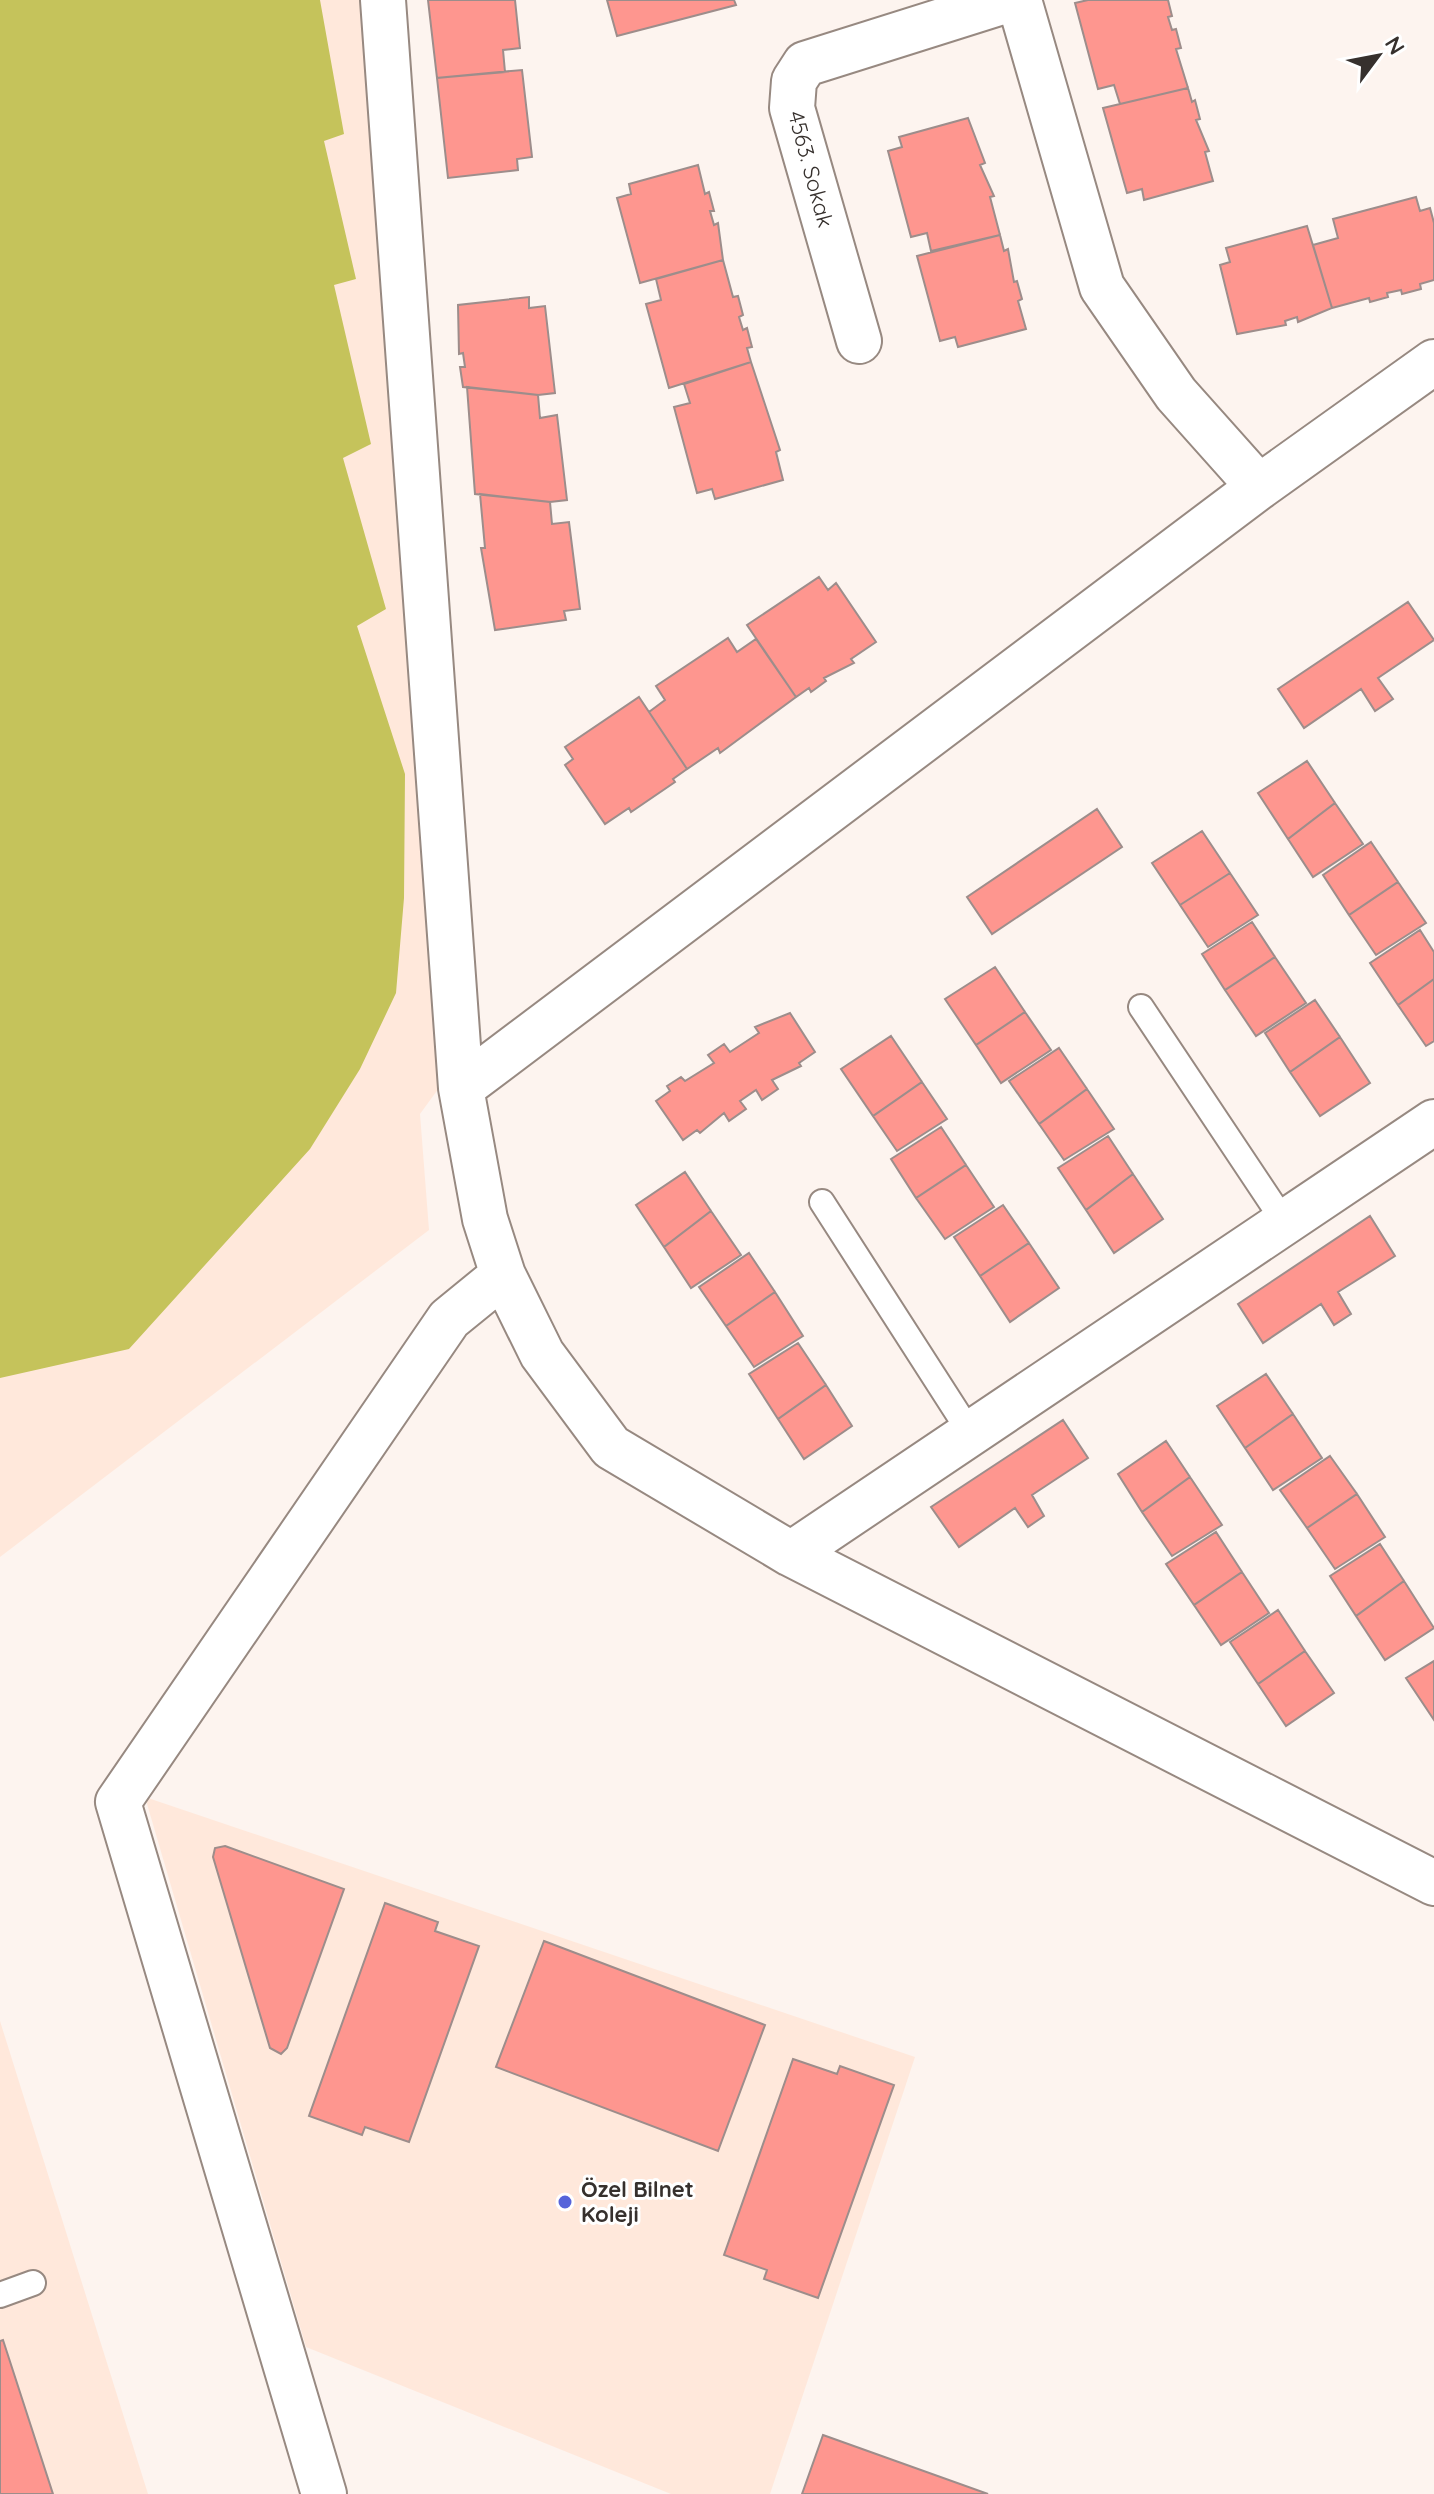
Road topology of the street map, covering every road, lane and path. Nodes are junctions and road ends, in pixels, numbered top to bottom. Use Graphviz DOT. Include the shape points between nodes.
graph roads {
  1 [pos="383,0"];
  2 [pos="1008,0"];
  3 [pos="1019,0"];
  4 [pos="859,341"];
  5 [pos="1434,362"];
  6 [pos="1259,487"];
  7 [pos="1141,1007"];
  8 [pos="461,1088"];
  9 [pos="1434,1122"];
  10 [pos="822,1202"];
  11 [pos="1285,1223"];
  12 [pos="503,1275"];
  13 [pos="971,1434"];
  14 [pos="791,1554"];
  15 [pos="1434,1883"];
  16 [pos="0,2272"];
  17 [pos="0,2295"];
  18 [pos="324,2494"];
  1 -- 8 [label="street"];
  2 -- 4 [label="street, 4563. Sokak" via="805,64 794,81 792,108"];
  3 -- 6 [label="street" via="1102,287 1176,394"];
  5 -- 6 [label="street"];
  6 -- 8 [label="street"];
  7 -- 11 [label="lane"];
  8 -- 12 [label="street" via="485,1219"];
  9 -- 11 [label="street"];
  10 -- 13 [label="lane"];
  11 -- 13 [label="street"];
  12 -- 14 [label="street" via="542,1354 611,1447"];
  12 -- 18 [label="street" via="449,1319 118,1802"];
  13 -- 14 [label="street"];
  14 -- 15 [label="street"];
  16 -- 17 [label="lane" via="33,2283"];
}
